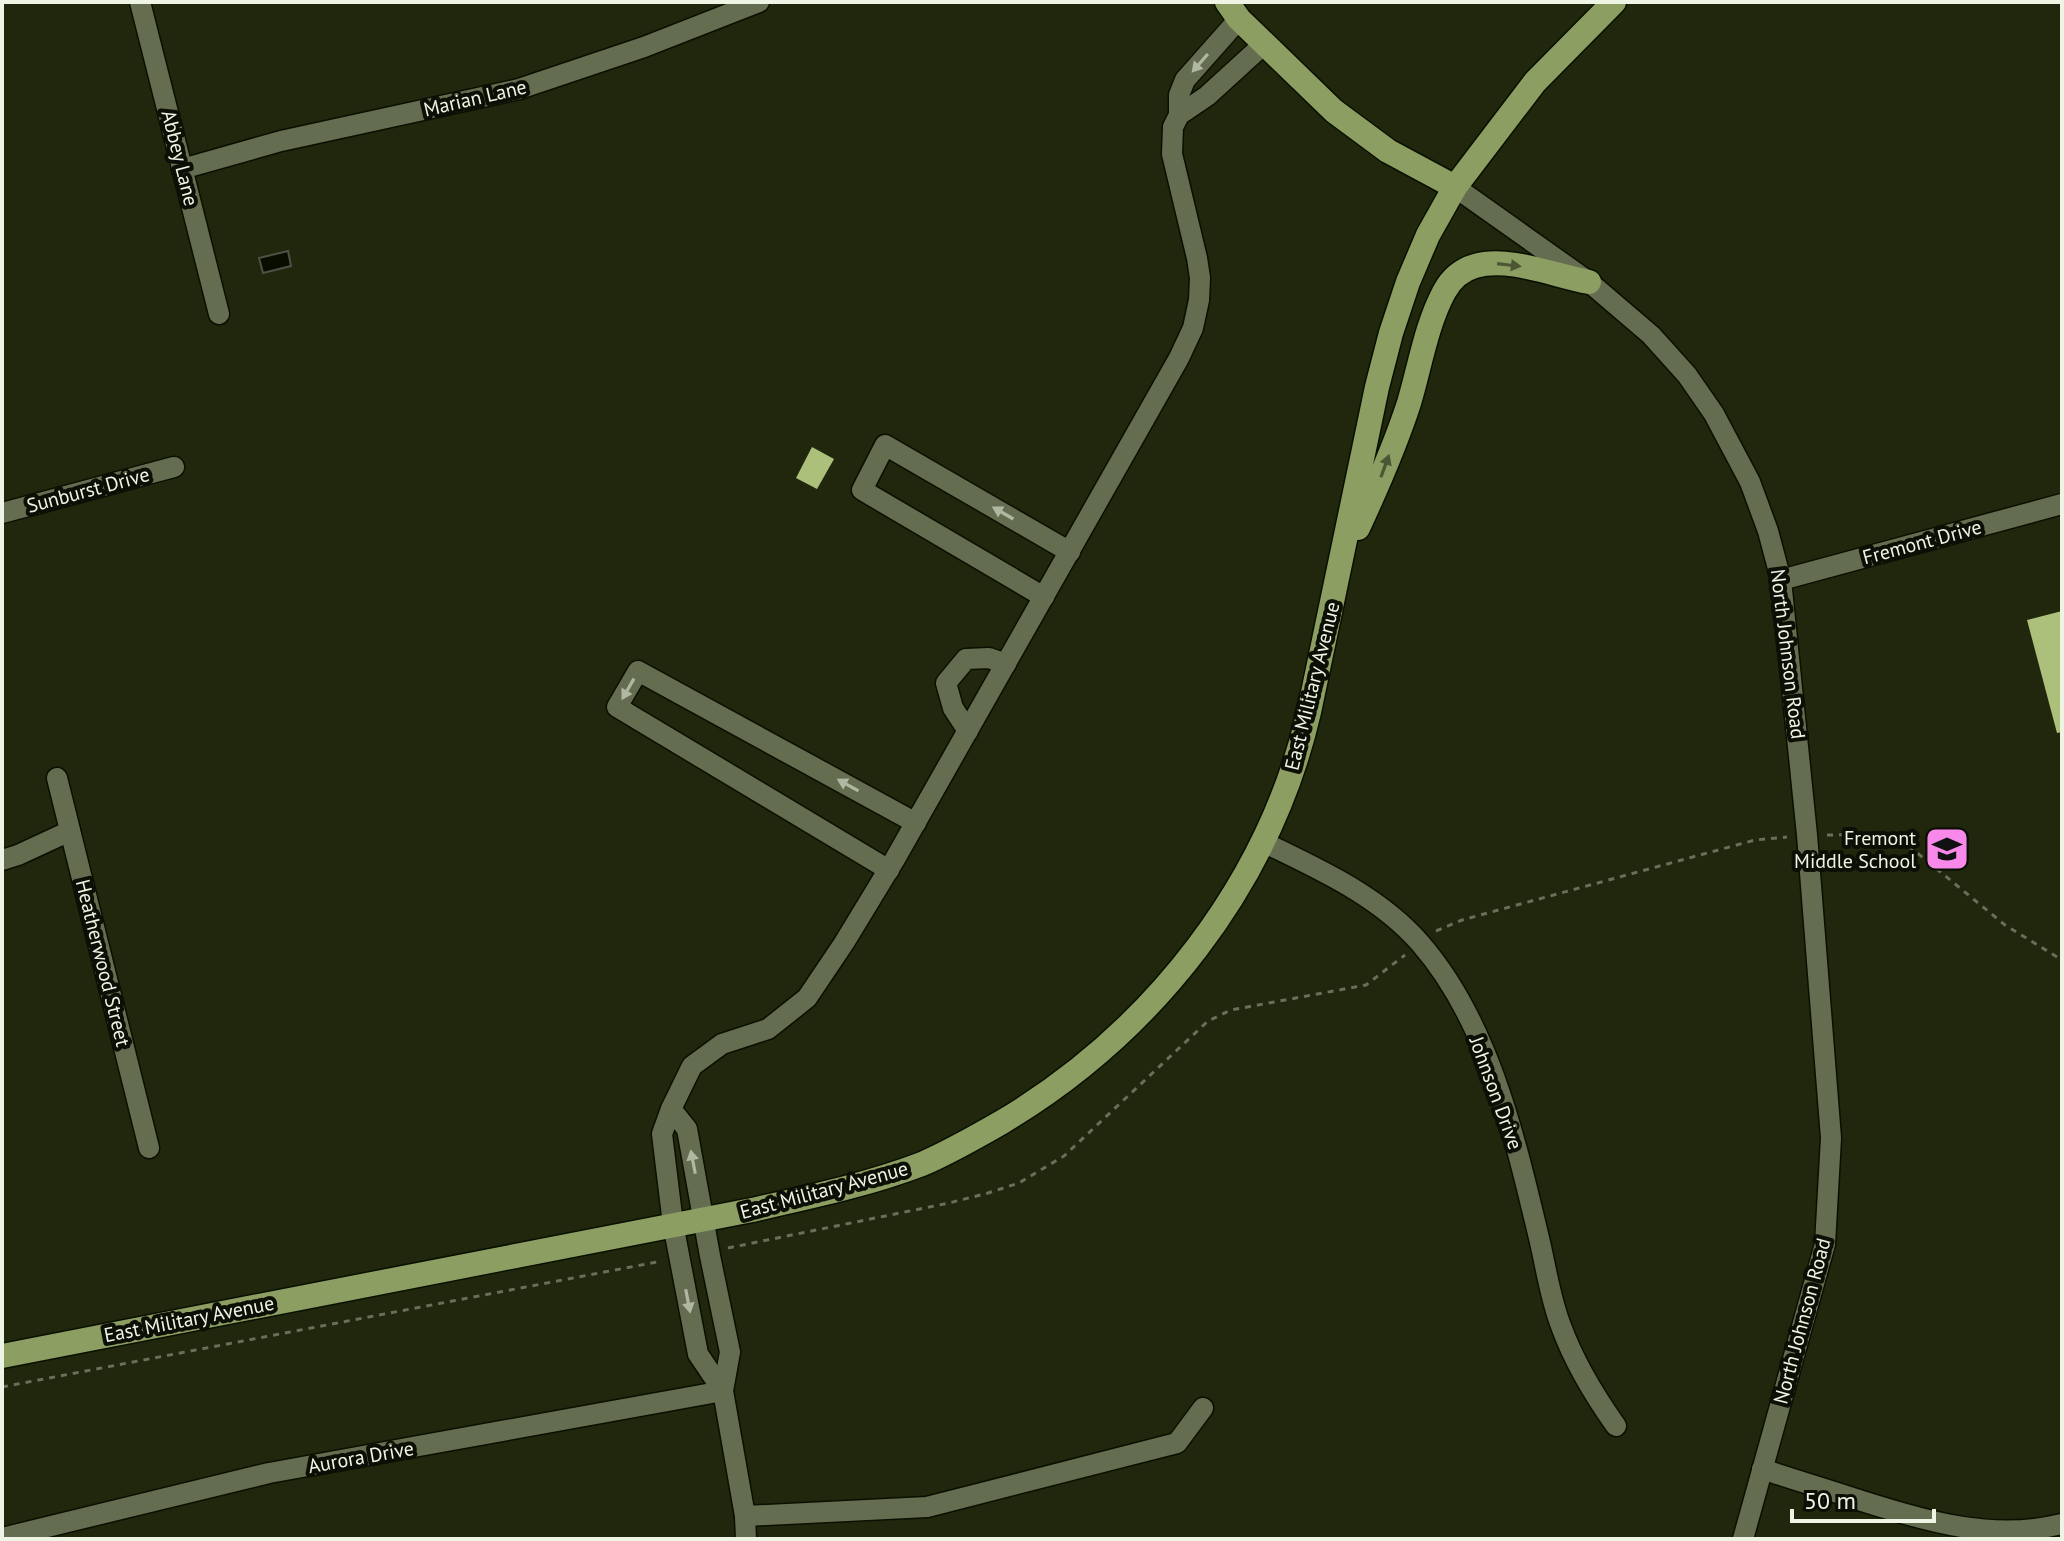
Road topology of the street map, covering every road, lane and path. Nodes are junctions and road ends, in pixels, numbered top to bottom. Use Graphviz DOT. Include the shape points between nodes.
graph roads {
  1 [pos="140,2"];
  2 [pos="759,2"];
  3 [pos="1614,2"];
  4 [pos="1233,10"];
  5 [pos="1264,44"];
  6 [pos="1179,115"];
  7 [pos="182,169"];
  8 [pos="1455,187"];
  9 [pos="1589,282"];
  10 [pos="219,314"];
  11 [pos="174,467"];
  12 [pos="2062,504"];
  13 [pos="2,513"];
  14 [pos="1070,552"];
  15 [pos="1342,562"];
  16 [pos="1781,580"];
  17 [pos="1044,597"];
  18 [pos="1006,664"];
  19 [pos="968,731"];
  20 [pos="57,778"];
  21 [pos="916,823"];
  22 [pos="70,831"];
  23 [pos="1263,842"];
  24 [pos="2,860"];
  25 [pos="889,870"];
  26 [pos="671,1109"];
  27 [pos="149,1148"];
  28 [pos="704,1219"];
  29 [pos="673,1224"];
  30 [pos="2,1356"];
  31 [pos="723,1391"];
  32 [pos="1203,1408"];
  33 [pos="1616,1426"];
  34 [pos="1762,1469"];
  35 [pos="745,1516"];
  36 [pos="2062,1524"];
  37 [pos="2,1538"];
  38 [pos="746,1539"];
  39 [pos="1743,1539"];
  1 -- 7 [label="street, Abbey Lane"];
  2 -- 7 [label="street, Marian Lane" via="519,89 281,141"];
  3 -- 8 [label="main road, East Military Avenue" via="1535,82"];
  4 -- 5 [label="main road, North Johnson Road"];
  4 -- 6 [label="street, one-way" via="1185,80"];
  5 -- 6 [label="street"];
  5 -- 8 [label="main road, North Johnson Road" via="1345,119 1388,151"];
  6 -- 14 [label="street" via="1172,154 1200,278 1193,328"];
  7 -- 10 [label="street, Abbey Lane"];
  8 -- 9 [label="street, North Johnson Road"];
  8 -- 15 [label="main road, East Military Avenue" via="1428,235 1391,333"];
  15 -- 9 [label="main road, one-way" via="1379,483 1437,307 1452,278 1475,266 1502,264"];
  9 -- 16 [label="street, North Johnson Road" via="1669,353 1714,414 1750,482"];
  11 -- 13 [label="street, Sunburst Drive"];
  12 -- 16 [label="street, Fremont Drive"];
  14 -- 17 [label="street"];
  14 -- 17 [label="street, one-way" via="885,445 862,490"];
  15 -- 23 [label="main road, East Military Avenue" via="1304,734"];
  16 -- 34 [label="street, North Johnson Road" via="1831,1138 1825,1244"];
  17 -- 18 [label="street"];
  18 -- 19 [label="street"];
  18 -- 19 [label="street" via="966,659 946,683 953,708"];
  19 -- 21 [label="street"];
  20 -- 22 [label="street, Heatherwood Street"];
  21 -- 25 [label="street"];
  21 -- 25 [label="street, one-way" via="638,671 617,707"];
  22 -- 24 [label="street"];
  22 -- 27 [label="street, Heatherwood Street"];
  23 -- 28 [label="main road, East Military Avenue" via="1213,927 1142,1013 1104,1049 1021,1111 896,1173"];
  23 -- 33 [label="street, Johnson Drive" via="1380,906 1419,942 1459,998 1493,1074 1524,1173 1560,1325 1590,1389"];
  25 -- 26 [label="street" via="807,998 768,1029 722,1044 692,1066"];
  28 -- 26 [label="street, one-way" via="687,1129"];
  26 -- 29 [label="street" via="662,1134"];
  28 -- 29 [label="main road, East Military Avenue"];
  28 -- 31 [label="street" via="730,1352"];
  29 -- 30 [label="main road, East Military Avenue"];
  29 -- 31 [label="street, one-way" via="698,1354"];
  31 -- 35 [label="street"];
  31 -- 37 [label="street, Aurora Drive" via="269,1473"];
  32 -- 35 [label="street" via="1177,1443 927,1507"];
  34 -- 36 [label="street" via="1952,1527 2039,1531"];
  34 -- 39 [label="street, North Johnson Road"];
  35 -- 38 [label="street"];
}
